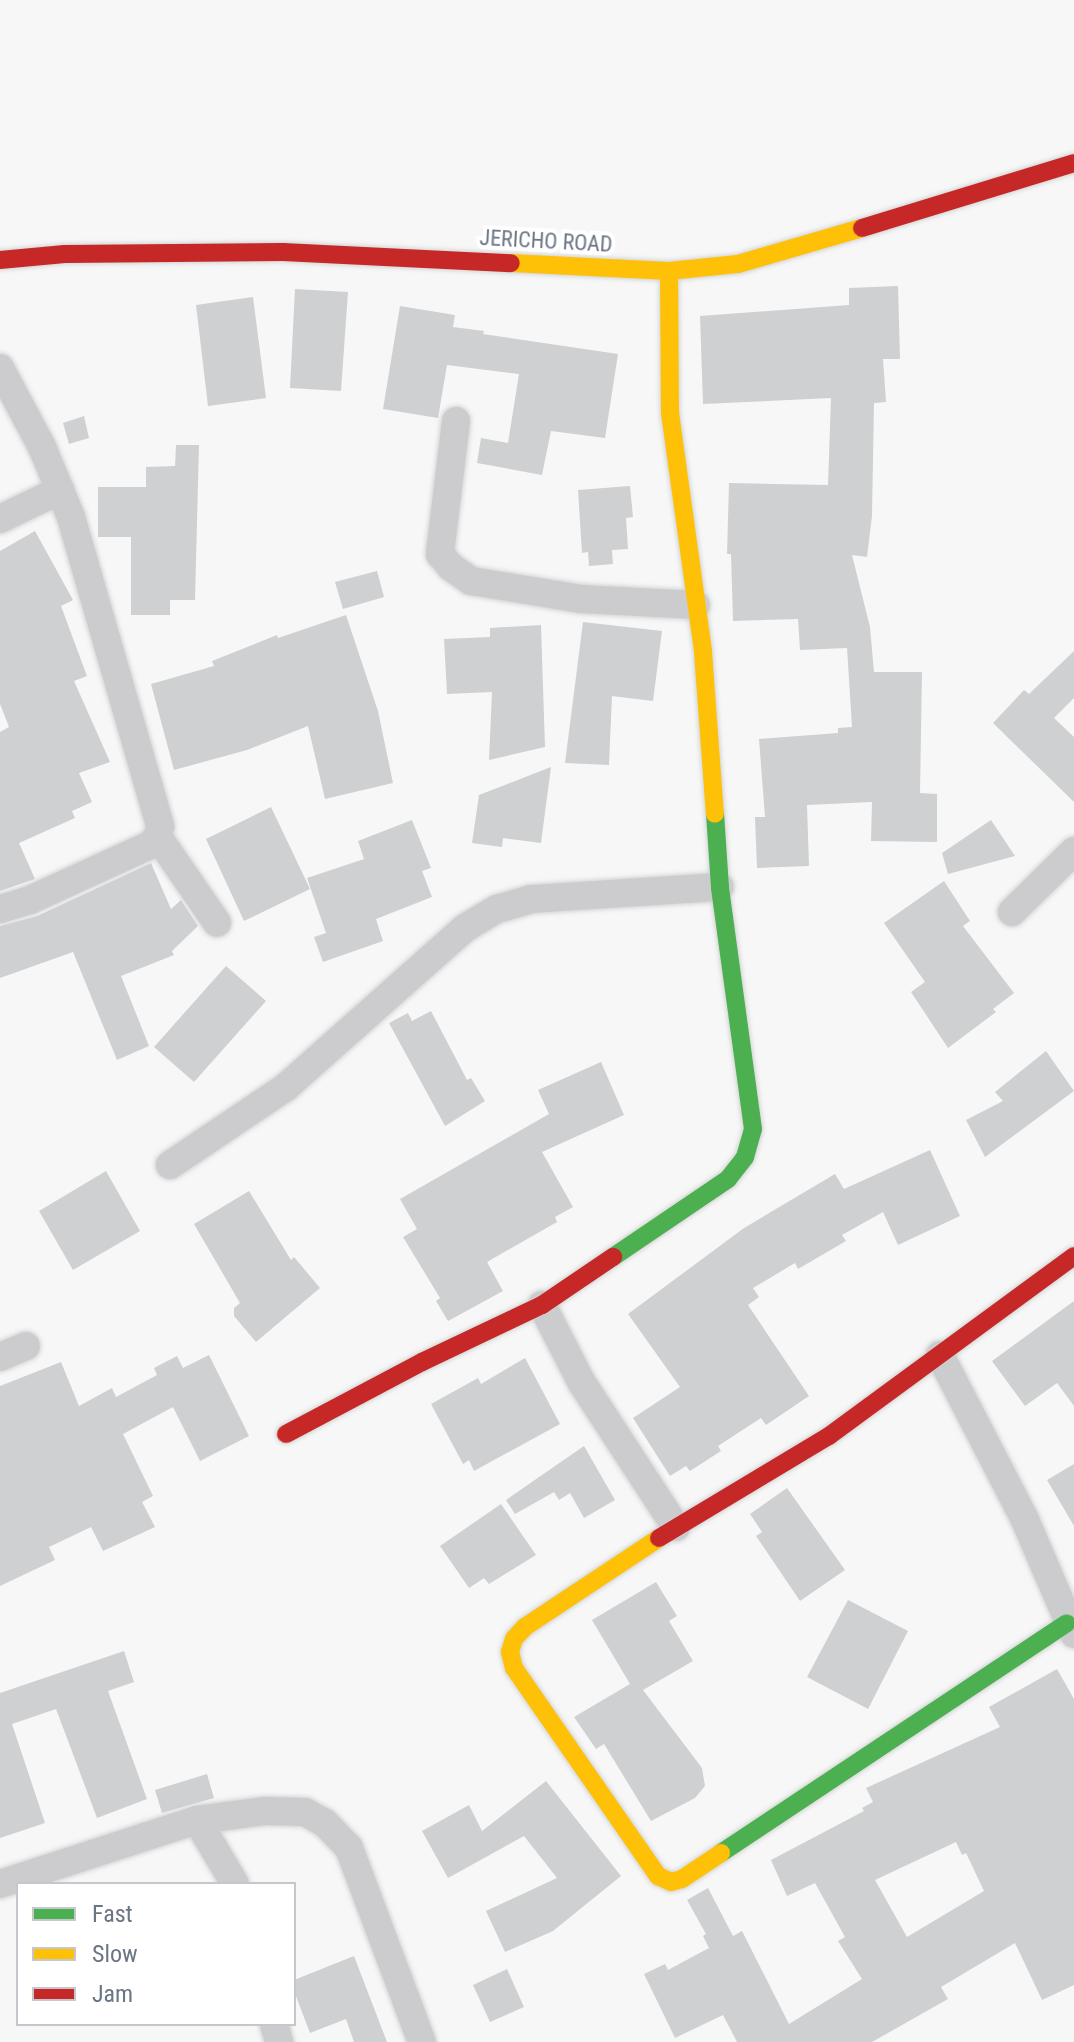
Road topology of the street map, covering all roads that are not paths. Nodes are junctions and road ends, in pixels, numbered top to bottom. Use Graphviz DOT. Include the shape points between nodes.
graph roads {
  1 [pos="1074,163"];
  2 [pos="0,260"];
  3 [pos="669,271"];
  4 [pos="0,368"];
  5 [pos="456,421"];
  6 [pos="60,490"];
  7 [pos="0,519"];
  8 [pos="696,605"];
  9 [pos="158,837"];
  10 [pos="1074,851"];
  11 [pos="720,887"];
  12 [pos="0,909"];
  13 [pos="1012,912"];
  14 [pos="217,923"];
  15 [pos="170,1165"];
  16 [pos="1074,1256"];
  17 [pos="542,1305"];
  18 [pos="26,1346"];
  19 [pos="940,1355"];
  20 [pos="0,1357"];
  21 [pos="286,1434"];
  22 [pos="676,1527"];
  23 [pos="1071,1628"];
  24 [pos="197,1820"];
  25 [pos="234,1882"];
  26 [pos="0,1884"];
  27 [pos="422,2042"];
  1 -- 3 [label="street, JERICHO ROAD" via="738,264"];
  2 -- 3 [label="street, JERICHO ROAD" via="65,254 283,252"];
  3 -- 8 [label="street" via="670,413"];
  4 -- 6 [label="street"];
  5 -- 8 [label="street" via="440,554 451,567 471,581 565,596"];
  6 -- 7 [label="street"];
  6 -- 9 [label="street" via="160,826"];
  8 -- 11 [label="street"];
  9 -- 12 [label="street" via="44,894"];
  9 -- 14 [label="street"];
  10 -- 13 [label="street"];
  11 -- 15 [label="street" via="532,899 497,909 465,928 286,1087"];
  11 -- 17 [label="street" via="753,1129 745,1157 728,1179"];
  16 -- 19 [label="street"];
  17 -- 21 [label="street"];
  17 -- 22 [label="street" via="582,1383"];
  18 -- 20 [label="street"];
  19 -- 22 [label="street" via="829,1436"];
  19 -- 23 [label="street" via="1025,1520"];
  22 -- 23 [label="street" via="525,1627 510,1652 514,1668 649,1864 666,1880 682,1879"];
  24 -- 25 [label="street"];
  24 -- 26 [label="street"];
  24 -- 27 [label="street" via="265,1811 305,1812 325,1823 349,1848"];
}
